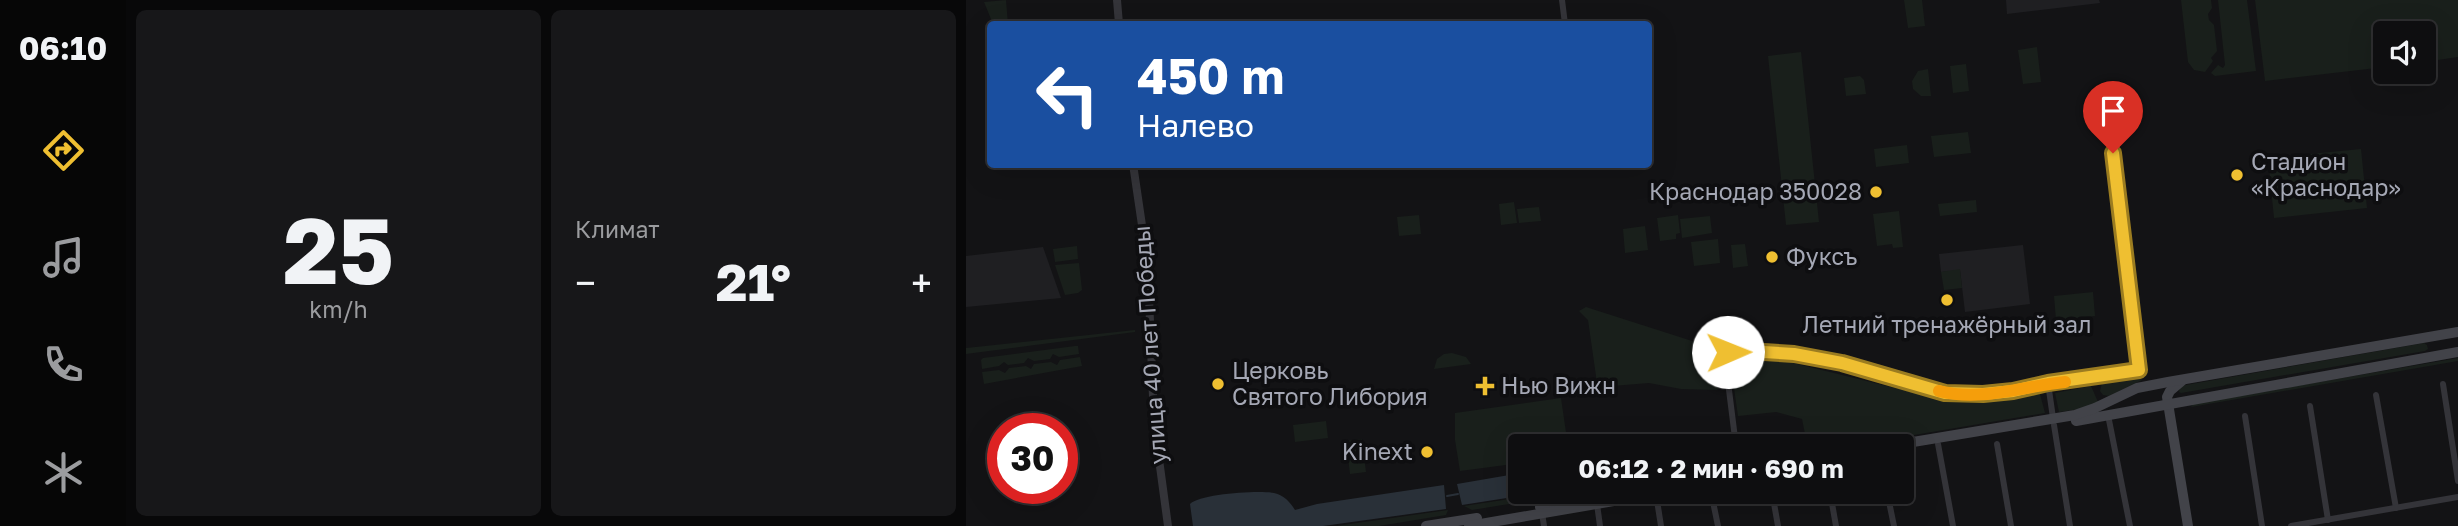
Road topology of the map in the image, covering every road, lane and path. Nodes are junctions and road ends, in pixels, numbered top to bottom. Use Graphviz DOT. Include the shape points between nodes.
graph roads {
  1 [pos="1117,0"];
  2 [pos="1562,0"];
  3 [pos="1119,21"];
  4 [pos="1565,21"];
  5 [pos="2113,153"];
  6 [pos="1134,168"];
  7 [pos="2458,332"];
  8 [pos="2442,335"];
  9 [pos="2421,338"];
  10 [pos="2458,352"];
  11 [pos="2445,354"];
  12 [pos="2424,358"];
  13 [pos="2184,379"];
  14 [pos="2048,383"];
  15 [pos="2443,384"];
  16 [pos="2153,385"];
  17 [pos="2376,396"];
  18 [pos="2182,401"];
  19 [pos="2163,404"];
  20 [pos="2310,406"];
  21 [pos="2108,414"];
  22 [pos="2245,416"];
  23 [pos="2054,420"];
  24 [pos="1734,434"];
  25 [pos="1914,442"];
  26 [pos="1938,444"];
  27 [pos="1997,444"];
  28 [pos="1914,448"];
  29 [pos="2458,481"];
  30 [pos="2458,497"];
  31 [pos="1553,504"];
  32 [pos="1597,504"];
  33 [pos="1661,504"];
  34 [pos="1713,504"];
  35 [pos="1774,504"];
  36 [pos="1832,504"];
  37 [pos="1889,504"];
  38 [pos="2396,508"];
  39 [pos="1542,513"];
  40 [pos="2328,520"];
  41 [pos="1168,526"];
  42 [pos="1426,526"];
  43 [pos="1474,526"];
  44 [pos="1544,526"];
  45 [pos="1600,526"];
  46 [pos="1661,526"];
  47 [pos="1718,526"];
  48 [pos="1778,526"];
  49 [pos="1836,526"];
  50 [pos="1894,526"];
  51 [pos="1953,526"];
  52 [pos="2011,526"];
  53 [pos="2070,526"];
  54 [pos="2130,526"];
  55 [pos="2190,526"];
  56 [pos="2262,526"];
  57 [pos="2291,526"];
  1 -- 3 [label="street"];
  2 -- 4 [label="street"];
  5 -- 14 [label="street" via="2139,370"];
  6 -- 41 [label="street, улица 40 лет Победы" via="1149,297 1154,422"];
  7 -- 8 [label="main road"];
  8 -- 9 [label="main road"];
  8 -- 11 [label="main road" via="2435,343"];
  9 -- 12 [label="main road" via="2431,344"];
  9 -- 13 [label="main road"];
  10 -- 11 [label="main road"];
  11 -- 12 [label="main road"];
  12 -- 18 [label="main road"];
  13 -- 16 [label="main road"];
  13 -- 19 [label="main road"];
  14 -- 23 [label="street"];
  14 -- 24 [label="street" via="1983,394 1945,393 1807,356 1732,350 1725,358"];
  15 -- 29 [label="street"];
  16 -- 19 [label="main road" via="2153,396"];
  16 -- 23 [label="main road"];
  17 -- 38 [label="street"];
  18 -- 19 [label="main road"];
  18 -- 55 [label="main road" via="2174,409 2174,417"];
  19 -- 21 [label="main road"];
  19 -- 55 [label="main road"];
  20 -- 40 [label="street"];
  21 -- 23 [label="main road"];
  21 -- 54 [label="street"];
  22 -- 56 [label="street"];
  23 -- 25 [label="main road"];
  23 -- 26 [label="main road"];
  23 -- 53 [label="street"];
  26 -- 28 [label="main road"];
  26 -- 51 [label="street"];
  27 -- 52 [label="street"];
  30 -- 38 [label="street"];
  31 -- 42 [label="main road"];
  32 -- 39 [label="main road"];
  32 -- 45 [label="street"];
  33 -- 46 [label="street"];
  34 -- 47 [label="street"];
  35 -- 48 [label="street"];
  36 -- 49 [label="street"];
  37 -- 50 [label="street"];
  38 -- 40 [label="street"];
  39 -- 43 [label="main road"];
  39 -- 44 [label="street"];
  40 -- 57 [label="street"];
}
